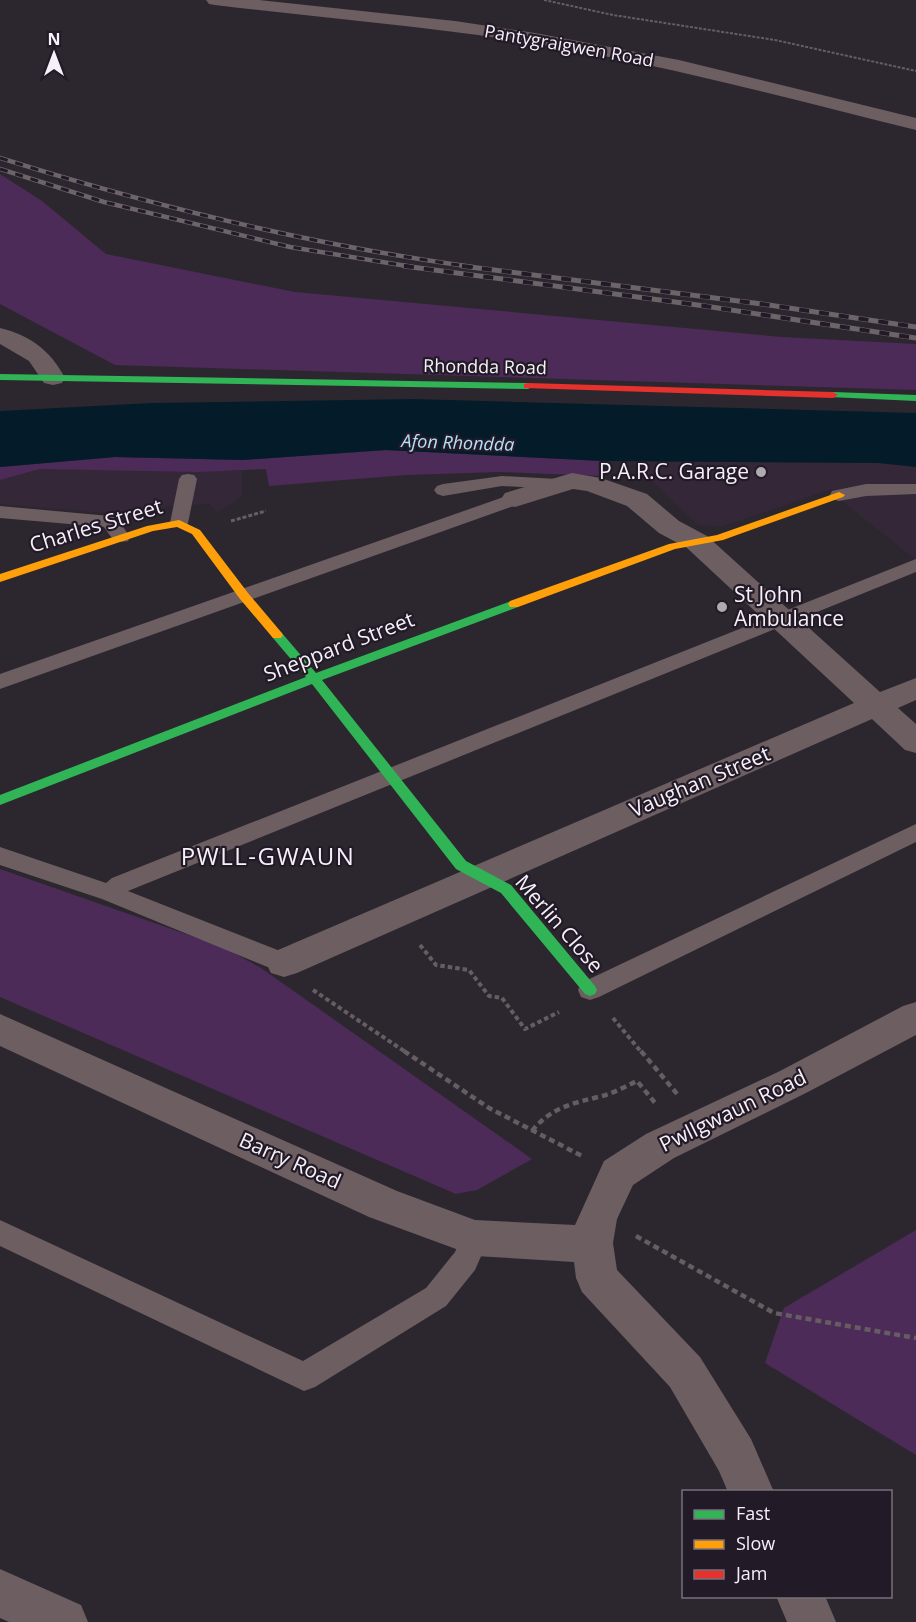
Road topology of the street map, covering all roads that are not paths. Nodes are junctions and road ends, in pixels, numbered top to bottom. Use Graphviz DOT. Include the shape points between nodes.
graph roads {
  1 [pos="215,0"];
  2 [pos="916,124"];
  3 [pos="0,335"];
  4 [pos="0,376"];
  5 [pos="53,378"];
  6 [pos="916,398"];
  7 [pos="188,479"];
  8 [pos="558,484"];
  9 [pos="916,489"];
  10 [pos="443,490"];
  11 [pos="839,495"];
  12 [pos="515,499"];
  13 [pos="0,512"];
  14 [pos="178,523"];
  15 [pos="121,537"];
  16 [pos="697,542"];
  17 [pos="916,565"];
  18 [pos="0,578"];
  19 [pos="244,596"];
  20 [pos="782,620"];
  21 [pos="314,678"];
  22 [pos="0,682"];
  23 [pos="916,688"];
  24 [pos="876,705"];
  25 [pos="916,742"];
  26 [pos="390,776"];
  27 [pos="0,800"];
  28 [pos="916,832"];
  29 [pos="0,856"];
  30 [pos="483,876"];
  31 [pos="110,893"];
  32 [pos="284,963"];
  33 [pos="590,990"];
  34 [pos="916,1017"];
  35 [pos="0,1029"];
  36 [pos="594,1231"];
  37 [pos="0,1232"];
  38 [pos="475,1238"];
  39 [pos="752,1490"];
  40 [pos="0,1593"];
  41 [pos="801,1598"];
  42 [pos="64,1622"];
  43 [pos="812,1622"];
  1 -- 2 [label="street, Pantygraigwen Road" via="534,37 767,86"];
  3 -- 5 [label="street" via="45,360"];
  4 -- 5 [label="street, Rhondda Road"];
  5 -- 6 [label="street, Rhondda Road" via="604,387"];
  7 -- 14 [label="lane"];
  8 -- 10 [label="lane" via="502,481"];
  8 -- 12 [label="street"];
  8 -- 16 [label="street" via="592,483 637,500 669,527"];
  9 -- 11 [label="lane"];
  11 -- 16 [label="street, Sheppard Street" via="719,538"];
  12 -- 19 [label="lane"];
  13 -- 15 [label="lane" via="110,522"];
  14 -- 15 [label="street, Charles Street"];
  14 -- 19 [label="street, Charles Street" via="196,532"];
  15 -- 18 [label="street, Charles Street"];
  16 -- 20 [label="street"];
  16 -- 21 [label="street, Sheppard Street" via="672,546"];
  17 -- 20 [label="lane"];
  19 -- 21 [label="street, Charles Street"];
  19 -- 22 [label="lane"];
  20 -- 24 [label="street"];
  20 -- 26 [label="lane"];
  21 -- 26 [label="street, Charles Street"];
  21 -- 27 [label="street, Sheppard Street"];
  23 -- 24 [label="street, Vaughan Street"];
  24 -- 25 [label="street"];
  24 -- 30 [label="street, Vaughan Street"];
  26 -- 30 [label="street, Merlin Close" via="461,865"];
  26 -- 31 [label="lane" via="120,884"];
  28 -- 33 [label="lane"];
  29 -- 31 [label="lane"];
  30 -- 32 [label="street, Vaughan Street"];
  30 -- 33 [label="street, Merlin Close" via="506,889"];
  31 -- 32 [label="lane"];
  34 -- 36 [label="street, Pwllgwaun Road" via="794,1082 660,1146 618,1173"];
  35 -- 38 [label="street, Barry Road" via="383,1204"];
  36 -- 38 [label="street, Barry Road" via="555,1244"];
  36 -- 39 [label="street" via="597,1278 685,1372"];
  37 -- 38 [label="lane" via="304,1377 436,1297 465,1261"];
  40 -- 42 [label="street"];
  41 -- 43 [label="street"];
}
